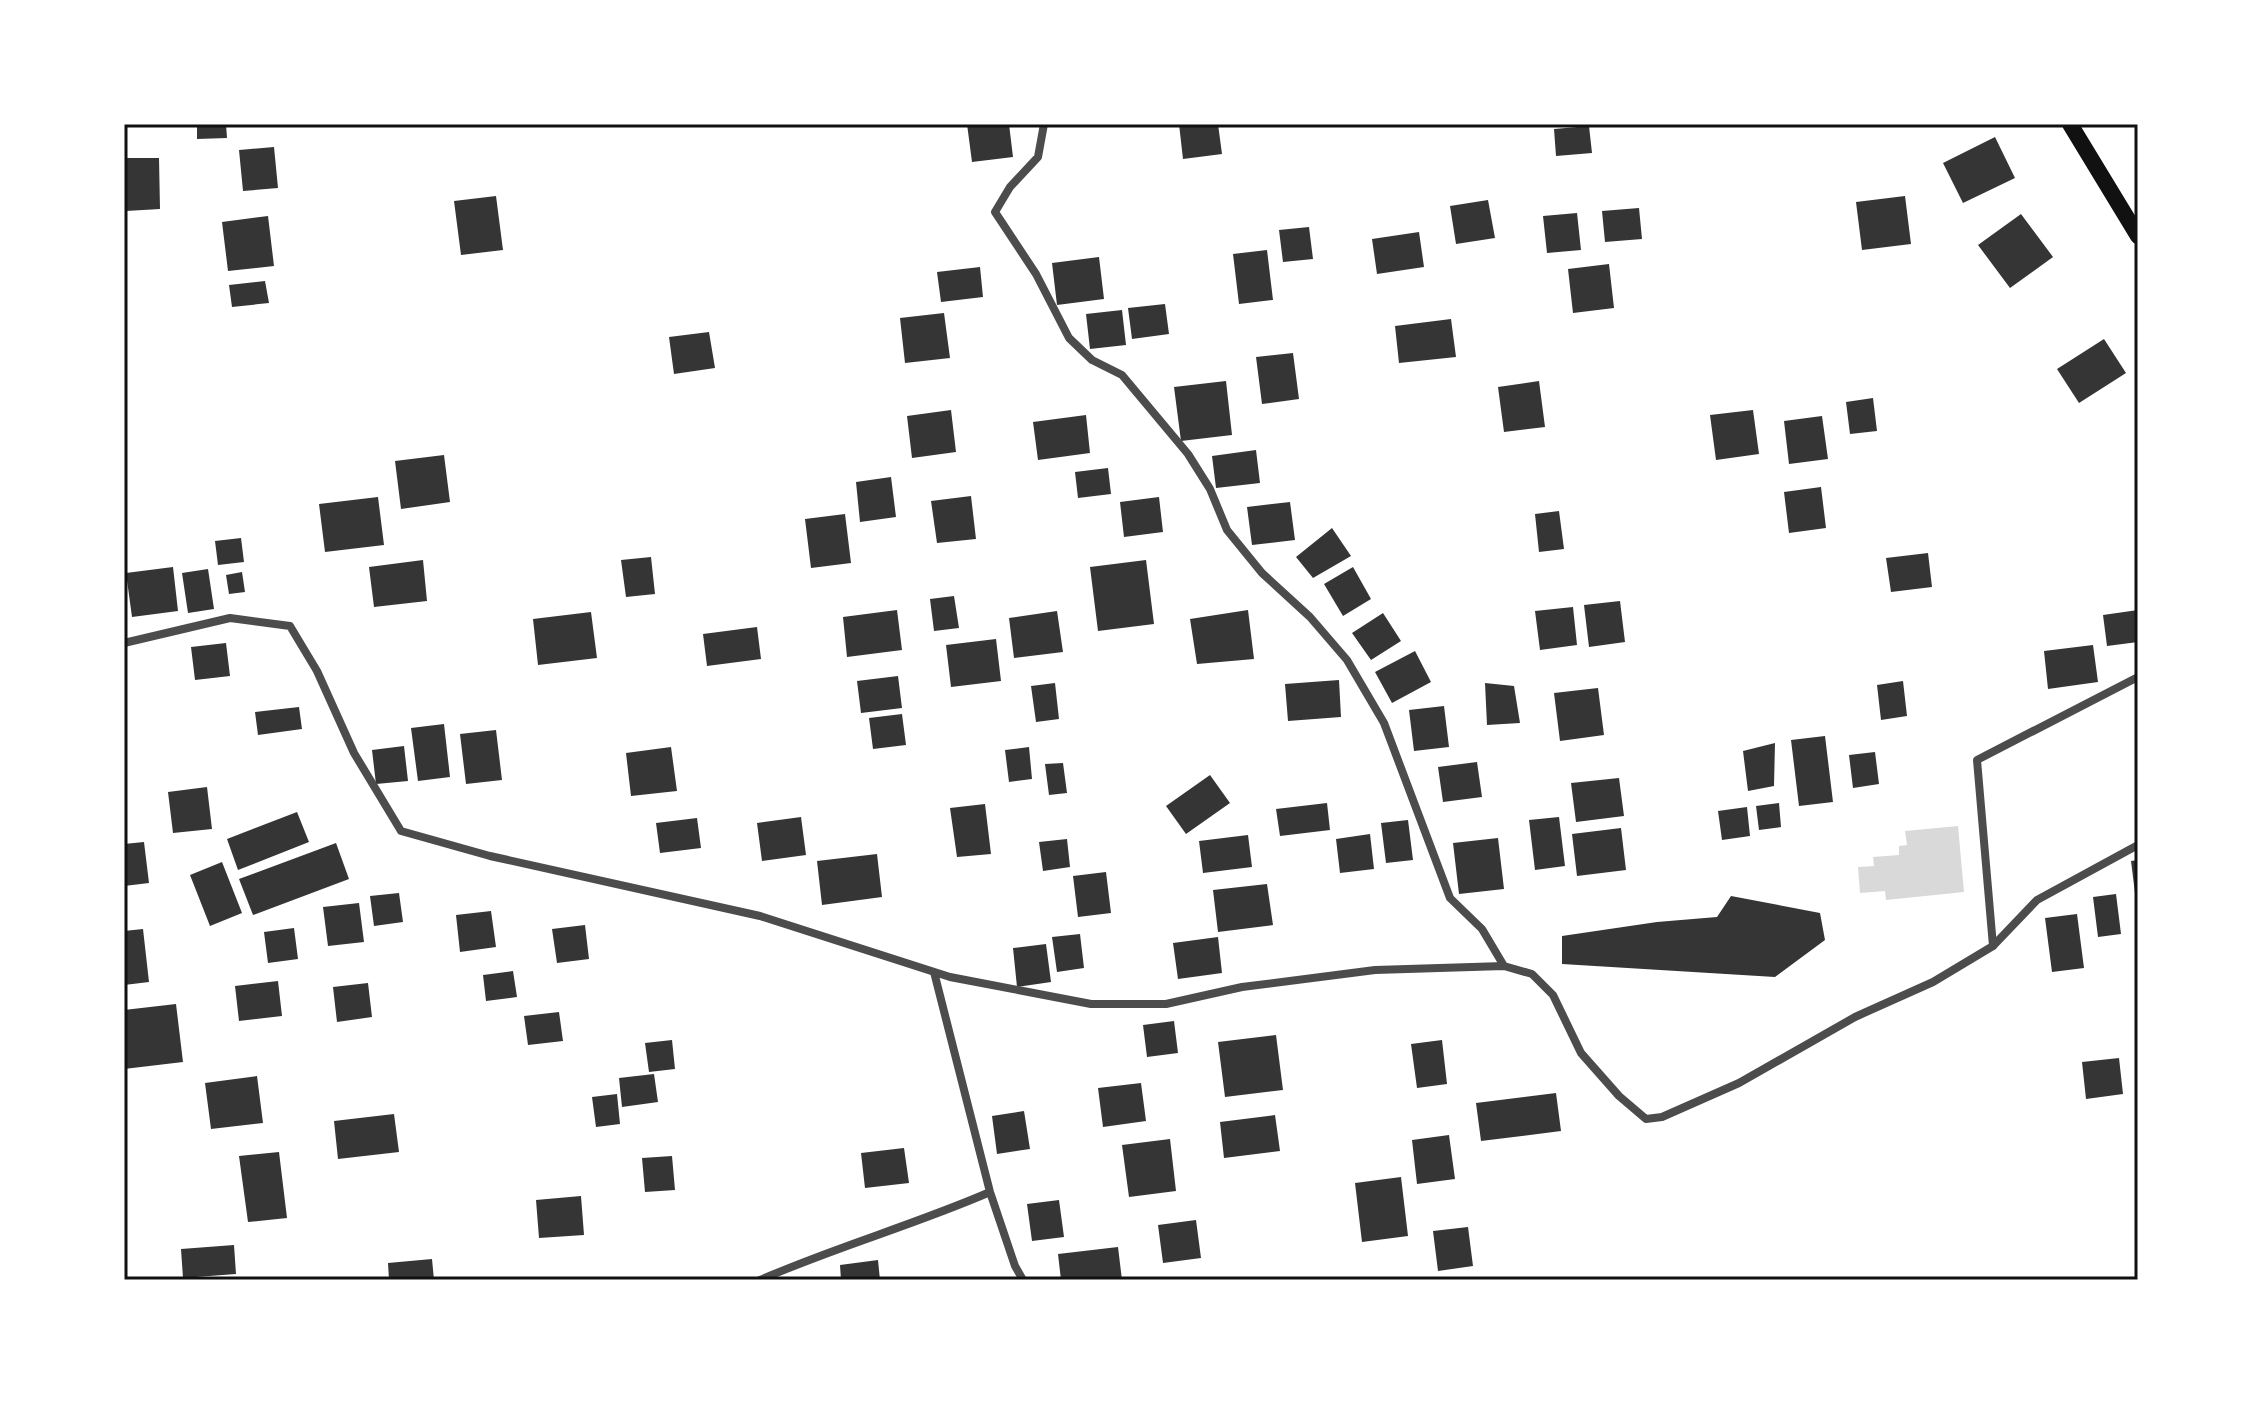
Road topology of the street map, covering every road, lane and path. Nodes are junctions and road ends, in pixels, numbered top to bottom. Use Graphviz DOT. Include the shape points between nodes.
graph roads {
  1 [pos="1044,124"];
  2 [pos="2070,124"];
  3 [pos="2138,236"];
  4 [pos="124,643"];
  5 [pos="2138,677"];
  6 [pos="2138,845"];
  7 [pos="1993,946"];
  8 [pos="1504,966"];
  9 [pos="934,972"];
  10 [pos="990,1192"];
  11 [pos="760,1280"];
  12 [pos="1023,1280"];
  1 -- 8 [label="street" via="1038,157 995,212 1069,338 1092,360 1122,375 1188,454 1227,530 1253,563 1347,660 1384,723 1450,898 1482,929"];
  2 -- 3 [label="main road"];
  4 -- 9 [label="street" via="230,618 290,626 354,753 401,831 760,916"];
  5 -- 7 [label="street" via="1977,760"];
  6 -- 7 [label="street" via="2037,900"];
  7 -- 8 [label="street" via="1739,1083 1646,1119 1581,1053 1553,995 1532,974"];
  8 -- 9 [label="street" via="1375,970 1242,987 1166,1004 1091,1004"];
  9 -- 10 [label="street"];
  10 -- 11 [label="street"];
  10 -- 12 [label="street"];
}
